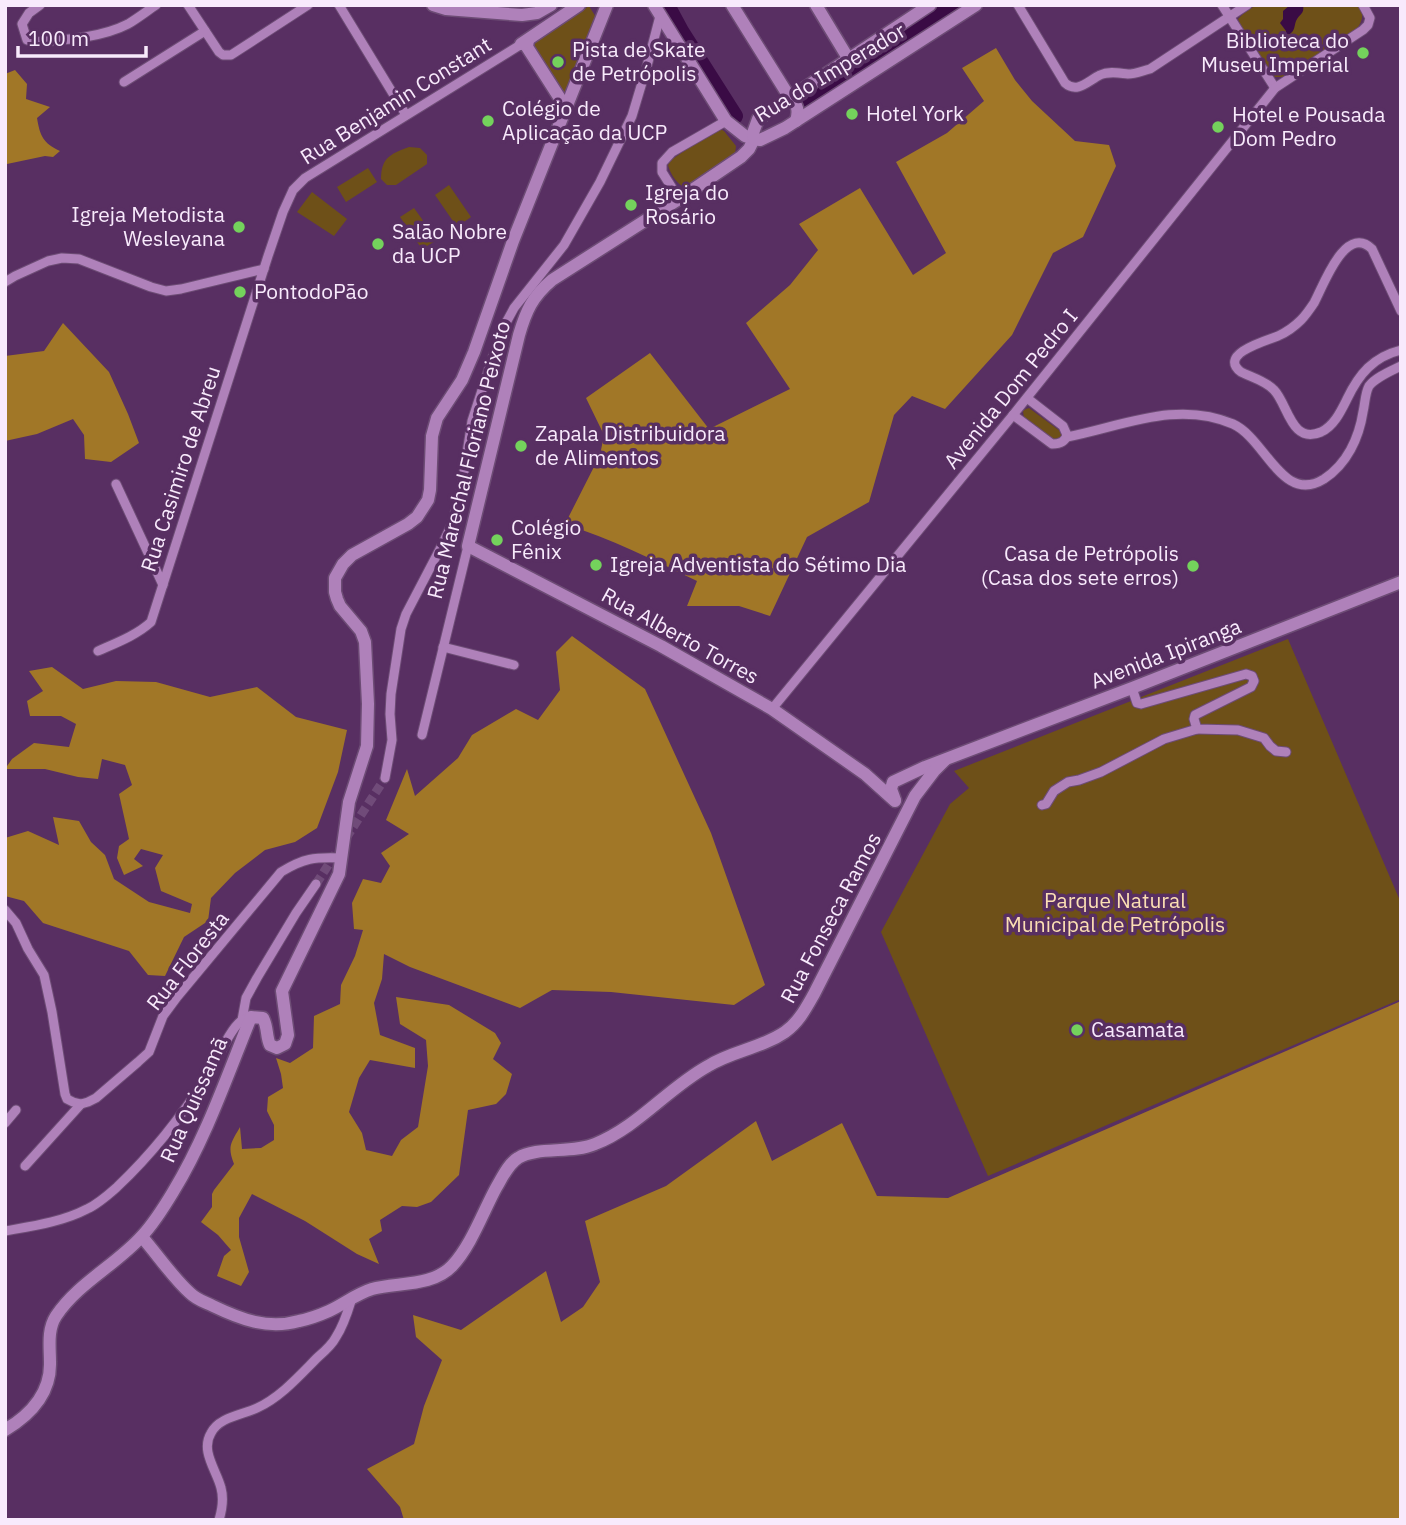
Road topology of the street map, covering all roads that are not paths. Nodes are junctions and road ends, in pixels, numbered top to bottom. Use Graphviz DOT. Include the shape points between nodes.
graph roads {
  1 [pos="40,5"];
  2 [pos="156,5"];
  3 [pos="188,5"];
  4 [pos="308,5"];
  5 [pos="339,5"];
  6 [pos="433,5"];
  7 [pos="551,5"];
  8 [pos="579,5"];
  9 [pos="732,5"];
  10 [pos="816,5"];
  11 [pos="930,5"];
  12 [pos="976,5"];
  13 [pos="1018,5"];
  14 [pos="1222,5"];
  15 [pos="1247,5"];
  16 [pos="1363,5"];
  17 [pos="605,7"];
  18 [pos="657,11"];
  19 [pos="1230,17"];
  20 [pos="205,31"];
  21 [pos="525,44"];
  22 [pos="848,58"];
  23 [pos="124,82"];
  24 [pos="1275,88"];
  25 [pos="794,95"];
  26 [pos="566,107"];
  27 [pos="811,111"];
  28 [pos="406,115"];
  29 [pos="726,121"];
  30 [pos="796,121"];
  31 [pos="754,139"];
  32 [pos="679,199"];
  33 [pos="264,269"];
  34 [pos="5,282"];
  35 [pos="1401,311"];
  36 [pos="1401,350"];
  37 [pos="1401,366"];
  38 [pos="1027,398"];
  39 [pos="1013,415"];
  40 [pos="1067,437"];
  41 [pos="116,484"];
  42 [pos="468,546"];
  43 [pos="1401,582"];
  44 [pos="163,584"];
  45 [pos="443,647"];
  46 [pos="98,650"];
  47 [pos="514,665"];
  48 [pos="1132,688"];
  49 [pos="772,709"];
  50 [pos="1197,729"];
  51 [pos="422,735"];
  52 [pos="1286,752"];
  53 [pos="945,760"];
  54 [pos="865,774"];
  55 [pos="385,778"];
  56 [pos="901,778"];
  57 [pos="915,796"];
  58 [pos="895,801"];
  59 [pos="1042,805"];
  60 [pos="900,828"];
  61 [pos="341,858"];
  62 [pos="316,884"];
  63 [pos="5,910"];
  64 [pos="246,1019"];
  65 [pos="81,1104"];
  66 [pos="16,1110"];
  67 [pos="5,1123"];
  68 [pos="25,1166"];
  69 [pos="5,1231"];
  70 [pos="142,1237"];
  71 [pos="352,1297"];
  72 [pos="5,1430"];
  73 [pos="219,1520"];
  1 -- 2 [label="street" via="22,24 27,40 34,42 82,38 126,25"];
  3 -- 20 [label="street"];
  4 -- 20 [label="street" via="231,55 219,52"];
  5 -- 28 [label="street"];
  6 -- 7 [label="street" via="522,15"];
  8 -- 21 [label="street"];
  9 -- 25 [label="street"];
  10 -- 22 [label="street"];
  11 -- 22 [label="street, Rua do Imperador"];
  12 -- 27 [label="street, Rua do Imperador"];
  13 -- 19 [label="street" via="1071,88 1101,74 1150,69"];
  14 -- 19 [label="street"];
  15 -- 19 [label="street"];
  16 -- 24 [label="street, Avenida Dom Pedro I" via="1370,18 1363,30"];
  17 -- 26 [label="street"];
  18 -- 29 [label="street"];
  18 -- 55 [label="street" via="648,66 632,116 600,182 564,245 514,308 501,332 472,421 452,524 401,629 391,694 393,740"];
  19 -- 24 [label="street"];
  20 -- 23 [label="street"];
  21 -- 26 [label="street"];
  21 -- 28 [label="street, Rua Benjamin Constant"];
  22 -- 25 [label="street, Rua do Imperador"];
  24 -- 38 [label="street, Avenida Dom Pedro I"];
  25 -- 27 [label="street"];
  25 -- 30 [label="street"];
  25 -- 31 [label="street, Rua do Imperador" via="758,119"];
  26 -- 61 [label="street" via="474,352 437,418 428,500 408,524 352,555 335,578 337,600 365,642 368,704 367,746 349,802"];
  27 -- 30 [label="street, Rua do Imperador"];
  28 -- 33 [label="street, Rua Benjamin Constant" via="293,190"];
  29 -- 31 [label="street"];
  29 -- 32 [label="street" via="672,152 662,163 662,173"];
  30 -- 31 [label="street, Rua do Imperador"];
  31 -- 32 [label="street, Rua Marechal Floriano Peixoto" via="741,157"];
  32 -- 42 [label="street, Rua Marechal Floriano Peixoto" via="552,280 531,301"];
  33 -- 34 [label="street" via="166,291 79,259 62,258"];
  33 -- 44 [label="street, Rua Casimiro de Abreu"];
  35 -- 36 [label="street" via="1372,249 1354,244 1329,270 1302,319 1279,336 1249,347 1237,356 1235,365 1274,389 1295,427 1316,433 1339,414 1368,366"];
  37 -- 40 [label="street" via="1370,386 1360,428 1339,467 1304,485 1294,484 1255,440 1219,418 1152,417"];
  38 -- 39 [label="street, Avenida Dom Pedro I"];
  38 -- 40 [label="street" via="1063,426"];
  39 -- 40 [label="street" via="1052,444"];
  39 -- 49 [label="street, Avenida Dom Pedro I"];
  41 -- 44 [label="street"];
  42 -- 45 [label="street, Rua Marechal Floriano Peixoto"];
  42 -- 49 [label="street, Rua Alberto Torres"];
  43 -- 48 [label="street, Avenida Ipiranga"];
  44 -- 46 [label="street, Rua Casimiro de Abreu" via="147,626"];
  45 -- 47 [label="street"];
  45 -- 51 [label="street, Rua Marechal Floriano Peixoto"];
  48 -- 50 [label="street" via="1141,704 1239,675 1252,676 1251,687 1195,715"];
  48 -- 53 [label="street, Avenida Ipiranga"];
  49 -- 54 [label="street, Rua Alberto Torres"];
  50 -- 52 [label="street" via="1238,730 1264,737 1270,747"];
  50 -- 59 [label="street" via="1068,782"];
  53 -- 56 [label="street, Avenida Ipiranga"];
  53 -- 57 [label="street, Avenida Ipiranga"];
  54 -- 56 [label="street, Rua Alberto Torres"];
  54 -- 58 [label="street, Rua Alberto Torres"];
  56 -- 57 [label="street" via="913,781"];
  56 -- 58 [label="street" via="892,785"];
  57 -- 58 [label="street" via="905,803"];
  57 -- 60 [label="street, Rua Fonseca Ramos"];
  58 -- 60 [label="street, Rua Fonseca Ramos"];
  60 -- 71 [label="street, Rua Fonseca Ramos" via="795,1024 709,1065 610,1138 592,1146 516,1159 452,1266 429,1279"];
  61 -- 64 [label="street" via="333,889 282,991 288,1035 285,1044 270,1045 263,1018"];
  61 -- 65 [label="street, Rua Floresta" via="315,857 281,872 170,1006 149,1052 96,1098"];
  62 -- 64 [label="street" via="246,998"];
  63 -- 65 [label="street" via="44,975 65,1094"];
  64 -- 69 [label="street" via="156,1147 105,1197 89,1209 47,1224"];
  64 -- 70 [label="street, Rua Quissamã" via="200,1144"];
  65 -- 68 [label="street, Rua Floresta"];
  66 -- 67 [label="street"];
  70 -- 71 [label="street, Rua Fonseca Ramos" via="192,1295 255,1323 298,1322"];
  70 -- 72 [label="street, Rua Quissamã" via="55,1317 46,1388 33,1409"];
  71 -- 73 [label="street" via="334,1341 298,1377 271,1400 217,1424 209,1434 208,1456 222,1491"];
}
